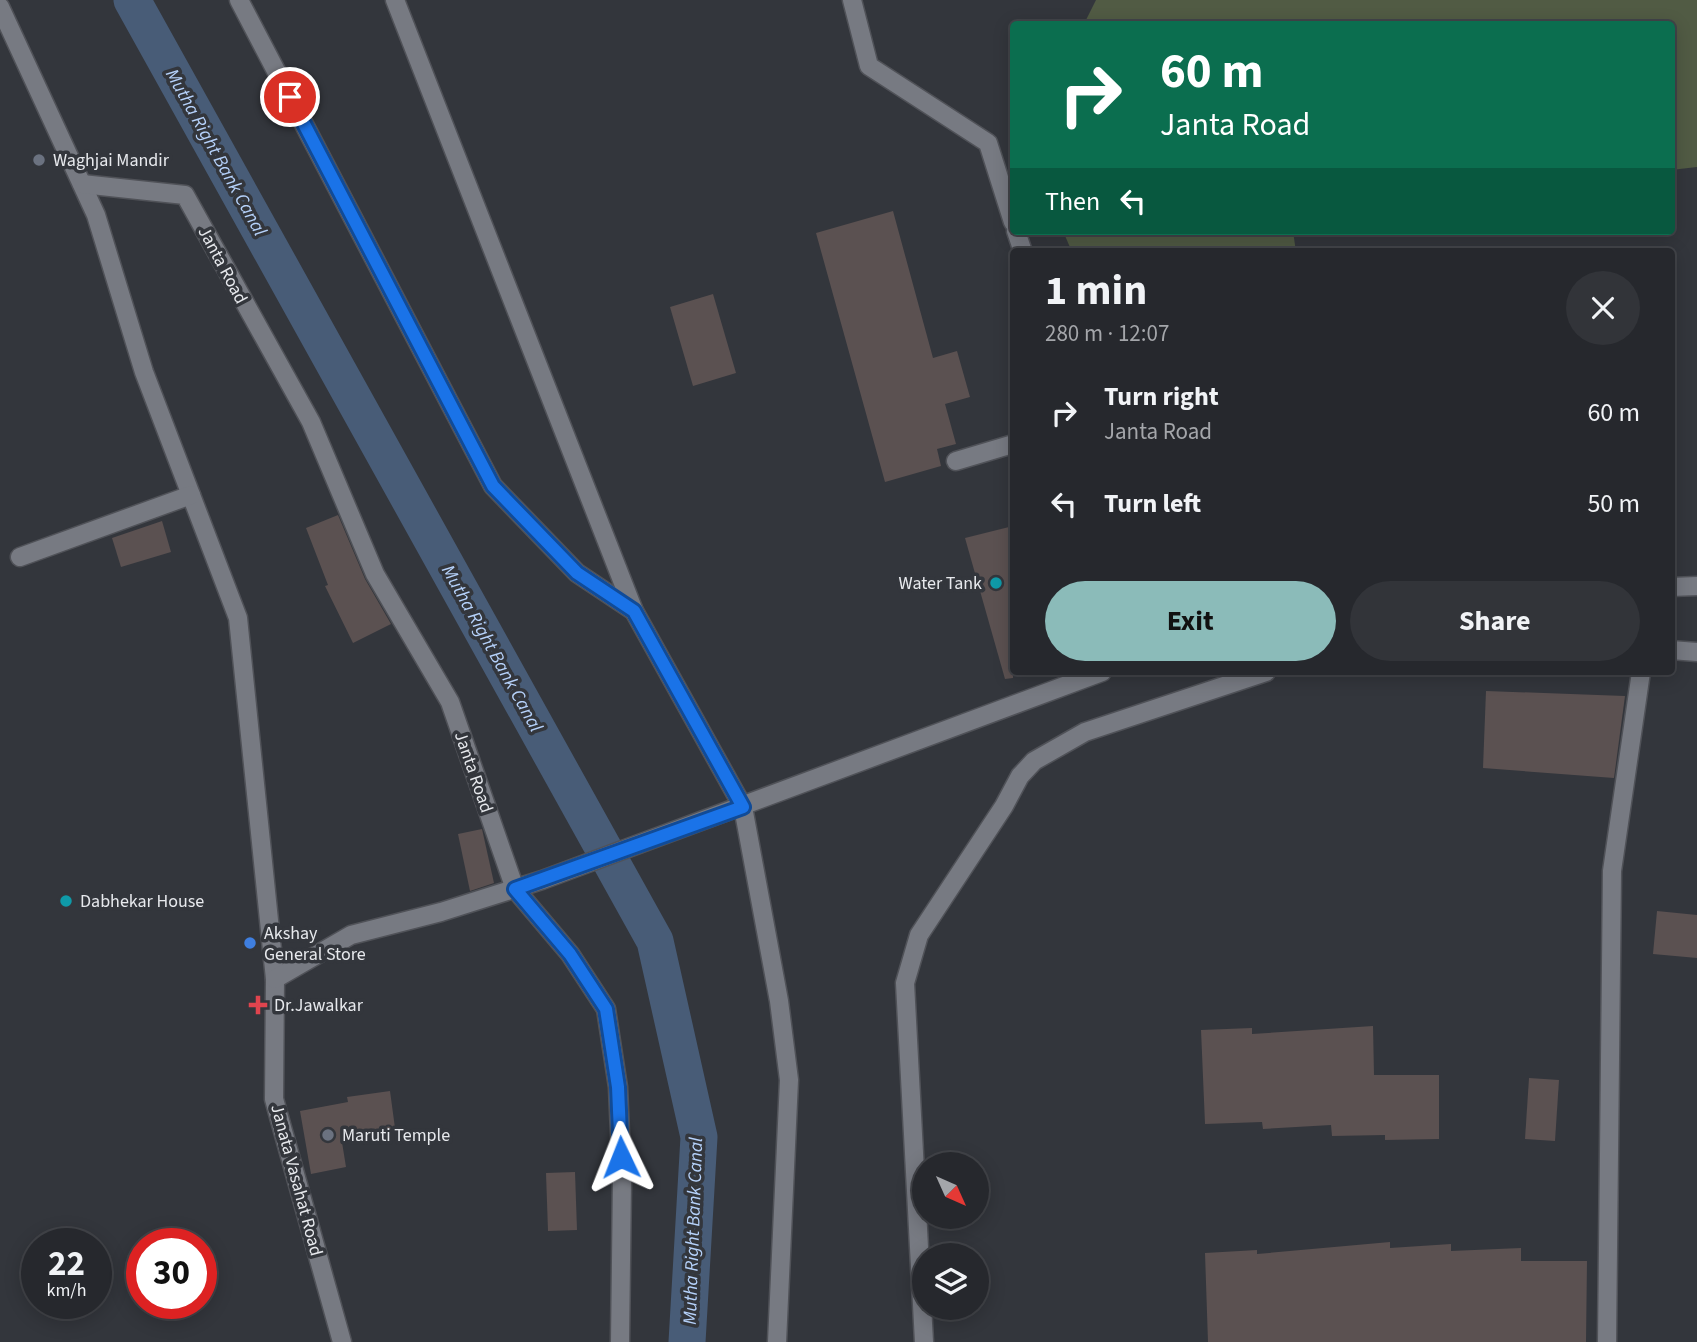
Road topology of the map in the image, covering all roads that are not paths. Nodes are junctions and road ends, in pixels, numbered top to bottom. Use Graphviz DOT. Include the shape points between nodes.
graph roads {
  1 [pos="239,0"];
  2 [pos="395,0"];
  3 [pos="852,0"];
  4 [pos="0,7"];
  5 [pos="82,184"];
  6 [pos="1010,213"];
  7 [pos="1010,445"];
  8 [pos="956,461"];
  9 [pos="191,495"];
  10 [pos="20,557"];
  11 [pos="1697,586"];
  12 [pos="1675,587"];
  13 [pos="634,611"];
  14 [pos="1675,650"];
  15 [pos="1697,652"];
  16 [pos="1094,675"];
  17 [pos="1257,675"];
  18 [pos="1642,675"];
  19 [pos="743,807"];
  20 [pos="515,889"];
  21 [pos="275,979"];
  22 [pos="342,1342"];
  23 [pos="620,1342"];
  24 [pos="777,1342"];
  25 [pos="924,1342"];
  26 [pos="1608,1342"];
  1 -- 13 [label="street" via="493,486 577,573"];
  2 -- 13 [label="street"];
  3 -- 6 [label="street" via="869,66 988,143"];
  4 -- 5 [label="street, Janata Vasahat Road"];
  5 -- 9 [label="street, Janata Vasahat Road" via="96,215 144,372"];
  5 -- 20 [label="street, Janta Road" via="185,195 311,422 375,574 450,702"];
  7 -- 8 [label="street"];
  9 -- 10 [label="street"];
  9 -- 21 [label="street, Janata Vasahat Road" via="238,618"];
  11 -- 12 [label="street"];
  13 -- 19 [label="street"];
  14 -- 15 [label="street"];
  16 -- 19 [label="street"];
  17 -- 25 [label="street" via="1085,732 1045,752 1020,776 919,935 905,983"];
  18 -- 26 [label="street" via="1612,870"];
  19 -- 20 [label="street"];
  19 -- 24 [label="street" via="789,1080"];
  20 -- 21 [label="street" via="351,935"];
  20 -- 23 [label="street" via="570,954 606,1009 618,1087 621,1153"];
  21 -- 22 [label="street, Janata Vasahat Road" via="274,1099"];
}
